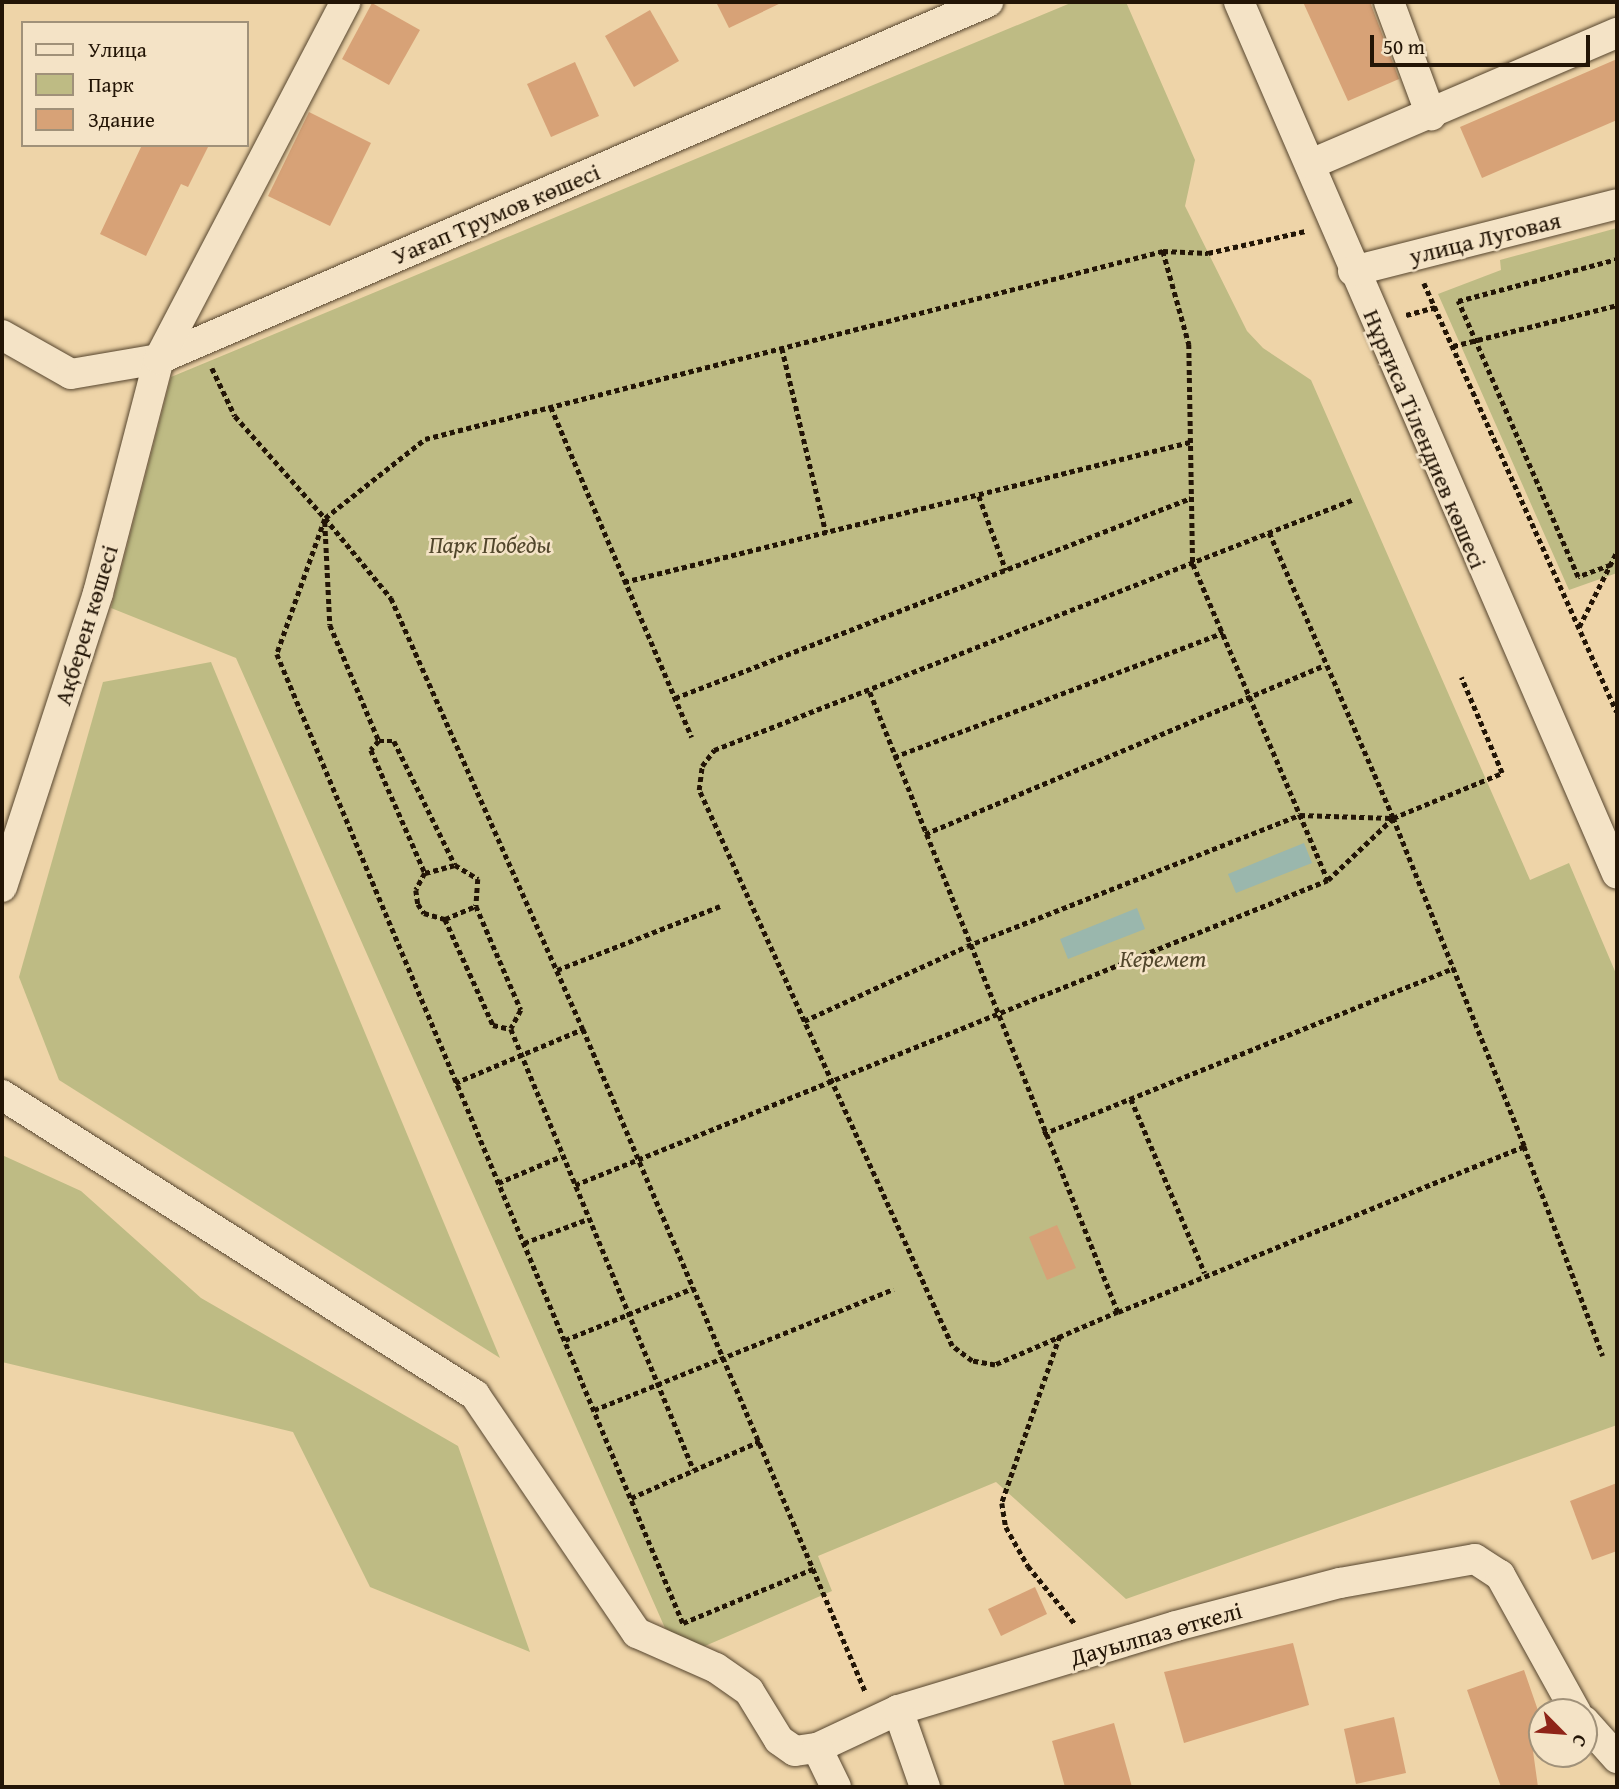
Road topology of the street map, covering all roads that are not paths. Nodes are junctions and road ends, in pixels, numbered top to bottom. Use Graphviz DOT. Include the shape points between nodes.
graph roads {
  1 [pos="346,2"];
  2 [pos="988,2"];
  3 [pos="1239,2"];
  4 [pos="1389,2"];
  5 [pos="1617,33"];
  6 [pos="1431,115"];
  7 [pos="1311,164"];
  8 [pos="1617,204"];
  9 [pos="1353,271"];
  10 [pos="2,335"];
  11 [pos="159,359"];
  12 [pos="1617,874"];
  13 [pos="2,887"];
  14 [pos="2,1096"];
  15 [pos="1568,1698"];
  16 [pos="888,1715"];
  17 [pos="1598,1737"];
  18 [pos="817,1748"];
  19 [pos="1617,1758"];
  20 [pos="836,1787"];
  21 [pos="925,1787"];
  1 -- 11 [label="street, Ақберен көшесі"];
  2 -- 11 [label="street, Уағап Трумов көшесі"];
  3 -- 7 [label="street, Нұрғиса Тілендиев көшесі"];
  4 -- 6 [label="street"];
  5 -- 6 [label="street"];
  6 -- 7 [label="street"];
  7 -- 9 [label="street, Нұрғиса Тілендиев көшесі"];
  8 -- 9 [label="street, улица Луговая"];
  9 -- 12 [label="street, Нұрғиса Тілендиев көшесі"];
  10 -- 11 [label="street, Уағап Трумов көшесі" via="71,374"];
  11 -- 13 [label="street, Ақберен көшесі" via="98,593"];
  14 -- 18 [label="street" via="475,1395 637,1633 716,1668 749,1691 779,1740 795,1751"];
  15 -- 16 [label="street, Дауылпаз өткелі" via="1500,1576 1475,1559 1339,1583 1097,1650"];
  16 -- 18 [label="street, Дауылпаз өткелі"];
  16 -- 21 [label="street"];
  17 -- 19 [label="street"];
  18 -- 20 [label="street"];
}
